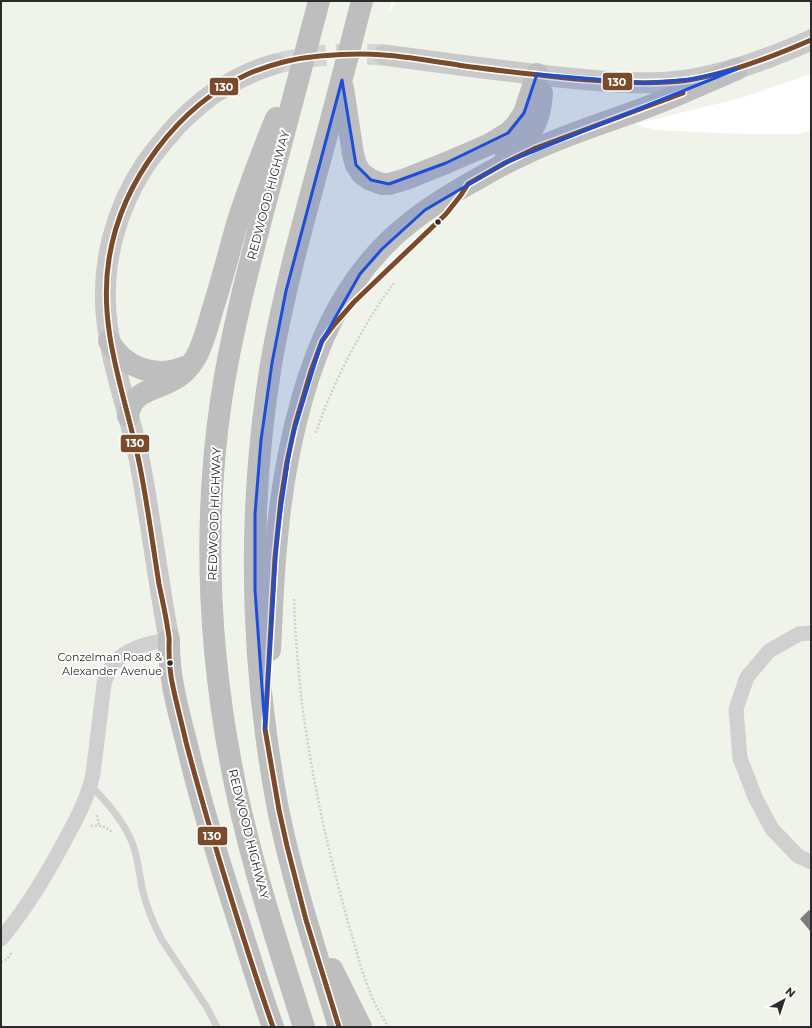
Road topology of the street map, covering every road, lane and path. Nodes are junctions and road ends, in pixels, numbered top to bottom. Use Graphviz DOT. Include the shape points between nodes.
graph roads {
  1 [pos="319,1"];
  2 [pos="362,1"];
  3 [pos="313,24"];
  4 [pos="811,40"];
  5 [pos="384,55"];
  6 [pos="275,64"];
  7 [pos="737,69"];
  8 [pos="537,74"];
  9 [pos="342,80"];
  10 [pos="474,180"];
  11 [pos="397,279"];
  12 [pos="109,341"];
  13 [pos="194,360"];
  14 [pos="128,416"];
  15 [pos="314,438"];
  16 [pos="294,595"];
  17 [pos="811,633"];
  18 [pos="169,639"];
  19 [pos="265,729"];
  20 [pos="91,786"];
  21 [pos="87,827"];
  22 [pos="114,834"];
  23 [pos="811,862"];
  24 [pos="306,920"];
  25 [pos="1,939"];
  26 [pos="16,946"];
  27 [pos="1,962"];
  28 [pos="217,1027"];
  29 [pos="273,1027"];
  30 [pos="304,1027"];
  31 [pos="339,1027"];
  32 [pos="361,1027"];
  33 [pos="389,1027"];
  1 -- 3 [label="highway, REDWOOD HIGHWAY"];
  2 -- 9 [label="highway"];
  3 -- 13 [label="highway" via="250,186 205,335"];
  3 -- 30 [label="highway, REDWOOD HIGHWAY" via="253,251 228,363 216,445 210,558 217,674 236,790 255,864"];
  4 -- 7 [label="main road"];
  5 -- 8 [label="main road"];
  6 -- 12 [label="main road" via="240,77 202,102 168,135 142,169 116,226 108,261 105,296"];
  7 -- 8 [label="main road" via="692,79 650,83"];
  7 -- 10 [label="highway" via="667,100 536,148"];
  8 -- 9 [label="highway" via="524,113 508,133 490,144 446,163 389,184 371,180 356,166"];
  8 -- 10 [label="highway" via="542,94 535,125 526,137"];
  9 -- 19 [label="highway" via="285,298 261,440 255,514 255,590"];
  10 -- 19 [label="highway" via="425,210 382,249 351,287 334,314 322,341 299,412 281,500"];
  11 -- 15 [label="path" via="355,345 327,401"];
  12 -- 13 [label="highway" via="124,360 149,371 175,370"];
  12 -- 14 [label="main road"];
  13 -- 14 [label="highway" via="178,377 139,396 132,404"];
  14 -- 18 [label="main road" via="141,469"];
  16 -- 33 [label="path" via="297,656 305,724 325,836 366,981"];
  17 -- 23 [label="street" via="799,634 769,651 747,677 736,709 740,758 755,797 772,829 798,856"];
  18 -- 20 [label="street" via="129,651 117,659 109,670 104,689"];
  18 -- 29 [label="highway" via="171,677 193,771 232,903"];
  19 -- 24 [label="highway" via="279,810"];
  20 -- 25 [label="street" via="76,819 28,904"];
  20 -- 28 [label="lane" via="118,817 132,841 142,887 156,929"];
  21 -- 22 [label="path" via="99,825"];
  24 -- 31 [label="highway"];
  24 -- 32 [label="highway"];
  26 -- 27 [label="path" via="7,959"];
}
